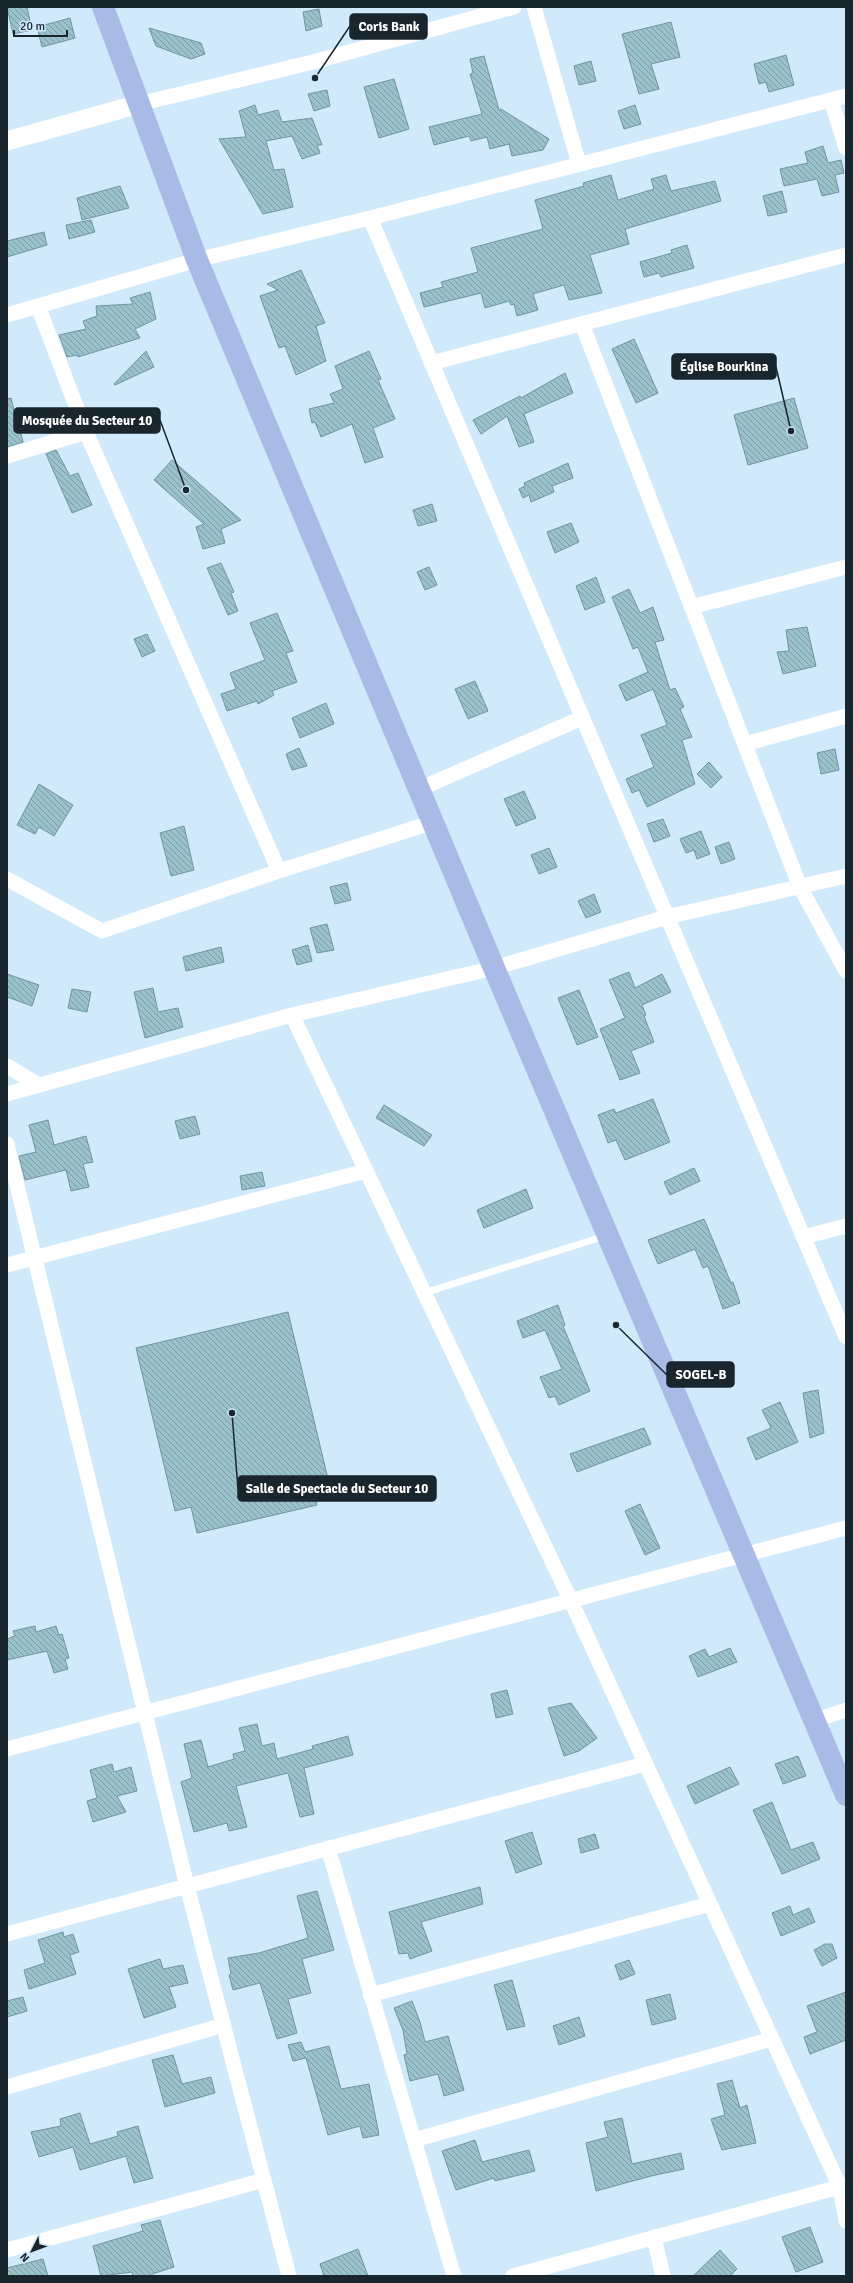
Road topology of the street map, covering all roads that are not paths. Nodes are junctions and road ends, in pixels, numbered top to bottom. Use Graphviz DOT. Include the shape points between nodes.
graph roads {
  1 [pos="104,7"];
  2 [pos="514,7"];
  3 [pos="534,7"];
  4 [pos="846,96"];
  5 [pos="830,100"];
  6 [pos="139,104"];
  7 [pos="7,141"];
  8 [pos="846,148"];
  9 [pos="579,164"];
  10 [pos="370,218"];
  11 [pos="846,255"];
  12 [pos="197,260"];
  13 [pos="38,306"];
  14 [pos="7,314"];
  15 [pos="582,324"];
  16 [pos="431,363"];
  17 [pos="86,432"];
  18 [pos="7,456"];
  19 [pos="846,567"];
  20 [pos="691,607"];
  21 [pos="846,716"];
  22 [pos="582,718"];
  23 [pos="744,744"];
  24 [pos="419,789"];
  25 [pos="434,822"];
  26 [pos="279,871"];
  27 [pos="846,876"];
  28 [pos="7,879"];
  29 [pos="800,887"];
  30 [pos="667,917"];
  31 [pos="494,968"];
  32 [pos="846,971"];
  33 [pos="292,1015"];
  34 [pos="7,1066"];
  35 [pos="39,1085"];
  36 [pos="7,1094"];
  37 [pos="7,1144"];
  38 [pos="366,1171"];
  39 [pos="846,1226"];
  40 [pos="608,1235"];
  41 [pos="803,1237"];
  42 [pos="35,1258"];
  43 [pos="7,1265"];
  44 [pos="424,1293"];
  45 [pos="846,1337"];
  46 [pos="846,1528"];
  47 [pos="743,1554"];
  48 [pos="571,1601"];
  49 [pos="846,1710"];
  50 [pos="145,1713"];
  51 [pos="816,1720"];
  52 [pos="7,1749"];
  53 [pos="645,1764"];
  54 [pos="846,1795"];
  55 [pos="328,1848"];
  56 [pos="187,1886"];
  57 [pos="710,1904"];
  58 [pos="7,1934"];
  59 [pos="370,1995"];
  60 [pos="224,2025"];
  61 [pos="772,2039"];
  62 [pos="7,2087"];
  63 [pos="414,2140"];
  64 [pos="264,2180"];
  65 [pos="843,2186"];
  66 [pos="846,2222"];
  67 [pos="654,2238"];
  68 [pos="7,2250"];
  69 [pos="289,2276"];
  70 [pos="454,2276"];
  71 [pos="513,2276"];
  72 [pos="663,2276"];
  1 -- 6 [label="main road"];
  2 -- 6 [label="street" via="309,63"];
  3 -- 9 [label="street"];
  4 -- 5 [label="street"];
  5 -- 8 [label="street"];
  5 -- 9 [label="street"];
  6 -- 7 [label="street"];
  6 -- 12 [label="main road"];
  9 -- 10 [label="street"];
  10 -- 12 [label="street"];
  10 -- 16 [label="street"];
  11 -- 15 [label="street"];
  12 -- 13 [label="street"];
  12 -- 24 [label="main road"];
  13 -- 14 [label="street"];
  13 -- 17 [label="street"];
  15 -- 16 [label="street"];
  15 -- 20 [label="street"];
  16 -- 22 [label="street"];
  17 -- 18 [label="street"];
  17 -- 26 [label="street"];
  19 -- 20 [label="street"];
  20 -- 23 [label="street"];
  21 -- 23 [label="street"];
  22 -- 24 [label="street"];
  22 -- 30 [label="street"];
  23 -- 29 [label="street"];
  24 -- 25 [label="main road"];
  25 -- 26 [label="street"];
  25 -- 31 [label="main road"];
  26 -- 28 [label="street" via="102,931"];
  27 -- 29 [label="street"];
  29 -- 30 [label="street"];
  29 -- 32 [label="street"];
  30 -- 31 [label="street"];
  30 -- 41 [label="street"];
  31 -- 33 [label="street"];
  31 -- 40 [label="main road"];
  33 -- 35 [label="street"];
  33 -- 38 [label="street"];
  34 -- 35 [label="street"];
  35 -- 36 [label="street"];
  37 -- 42 [label="street"];
  38 -- 42 [label="street"];
  38 -- 44 [label="street"];
  39 -- 41 [label="street"];
  40 -- 44 [label="lane"];
  40 -- 47 [label="main road"];
  41 -- 45 [label="street"];
  42 -- 43 [label="street"];
  42 -- 50 [label="street"];
  44 -- 48 [label="street"];
  46 -- 47 [label="street"];
  47 -- 48 [label="street"];
  47 -- 51 [label="main road"];
  48 -- 50 [label="street"];
  48 -- 53 [label="street"];
  49 -- 51 [label="street"];
  50 -- 52 [label="street"];
  50 -- 56 [label="street"];
  51 -- 54 [label="main road"];
  53 -- 55 [label="street"];
  53 -- 57 [label="street"];
  55 -- 56 [label="street"];
  55 -- 59 [label="street"];
  56 -- 58 [label="street"];
  56 -- 60 [label="street"];
  57 -- 59 [label="street"];
  57 -- 61 [label="street"];
  59 -- 63 [label="street"];
  60 -- 62 [label="street"];
  60 -- 64 [label="street"];
  61 -- 63 [label="street"];
  61 -- 65 [label="street"];
  63 -- 70 [label="street"];
  64 -- 68 [label="street"];
  64 -- 69 [label="street"];
  65 -- 66 [label="street"];
  65 -- 67 [label="street"];
  67 -- 71 [label="street"];
  67 -- 72 [label="street"];
}
